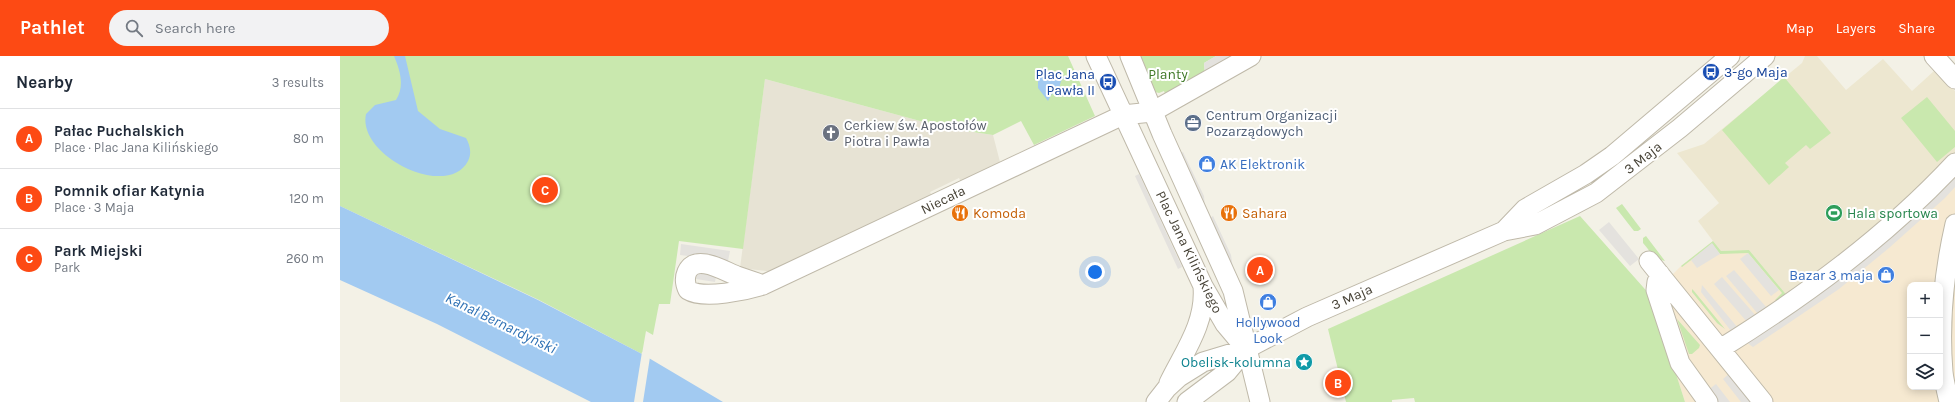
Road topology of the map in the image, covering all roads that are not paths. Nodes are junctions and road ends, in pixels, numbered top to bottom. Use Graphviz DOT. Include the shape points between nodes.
graph roads {
  1 [pos="1096,56"];
  2 [pos="1130,56"];
  3 [pos="1252,56"];
  4 [pos="1730,56"];
  5 [pos="1765,56"];
  6 [pos="1934,56"];
  7 [pos="1955,79"];
  8 [pos="1152,112"];
  9 [pos="1123,115"];
  10 [pos="1955,163"];
  11 [pos="1955,224"];
  12 [pos="1504,231"];
  13 [pos="763,285"];
  14 [pos="1203,286"];
  15 [pos="1246,349"];
  16 [pos="1720,349"];
  17 [pos="1162,395"];
  18 [pos="1187,402"];
  19 [pos="1260,402"];
  20 [pos="1708,402"];
  21 [pos="1763,402"];
  22 [pos="1949,402"];
  1 -- 9 [label="street"];
  2 -- 8 [label="street"];
  3 -- 8 [label="street"];
  4 -- 12 [label="street, 3 Maja" via="1612,156 1525,209"];
  5 -- 12 [label="street, 3 Maja" via="1680,128 1596,193 1535,224"];
  6 -- 7 [label="street"];
  8 -- 9 [label="street, Niecała"];
  8 -- 15 [label="street, Plac Jana Kilińskiego" via="1233,291 1244,330"];
  9 -- 13 [label="street, Niecała"];
  9 -- 14 [label="street, Plac Jana Kilińskiego"];
  10 -- 16 [label="street" via="1917,201 1845,264 1808,292"];
  11 -- 22 [label="street" via="1944,298 1942,334 1943,372"];
  12 -- 15 [label="street, 3 Maja" via="1307,317"];
  14 -- 15 [label="street, Plac Jana Kilińskiego" via="1221,319"];
  14 -- 17 [label="street" via="1203,309 1197,328"];
  15 -- 17 [label="street" via="1203,362"];
  15 -- 18 [label="street" via="1228,372"];
  15 -- 19 [label="street"];
  16 -- 20 [label="street" via="1655,268 1656,290 1680,362"];
  16 -- 21 [label="street"];
}
